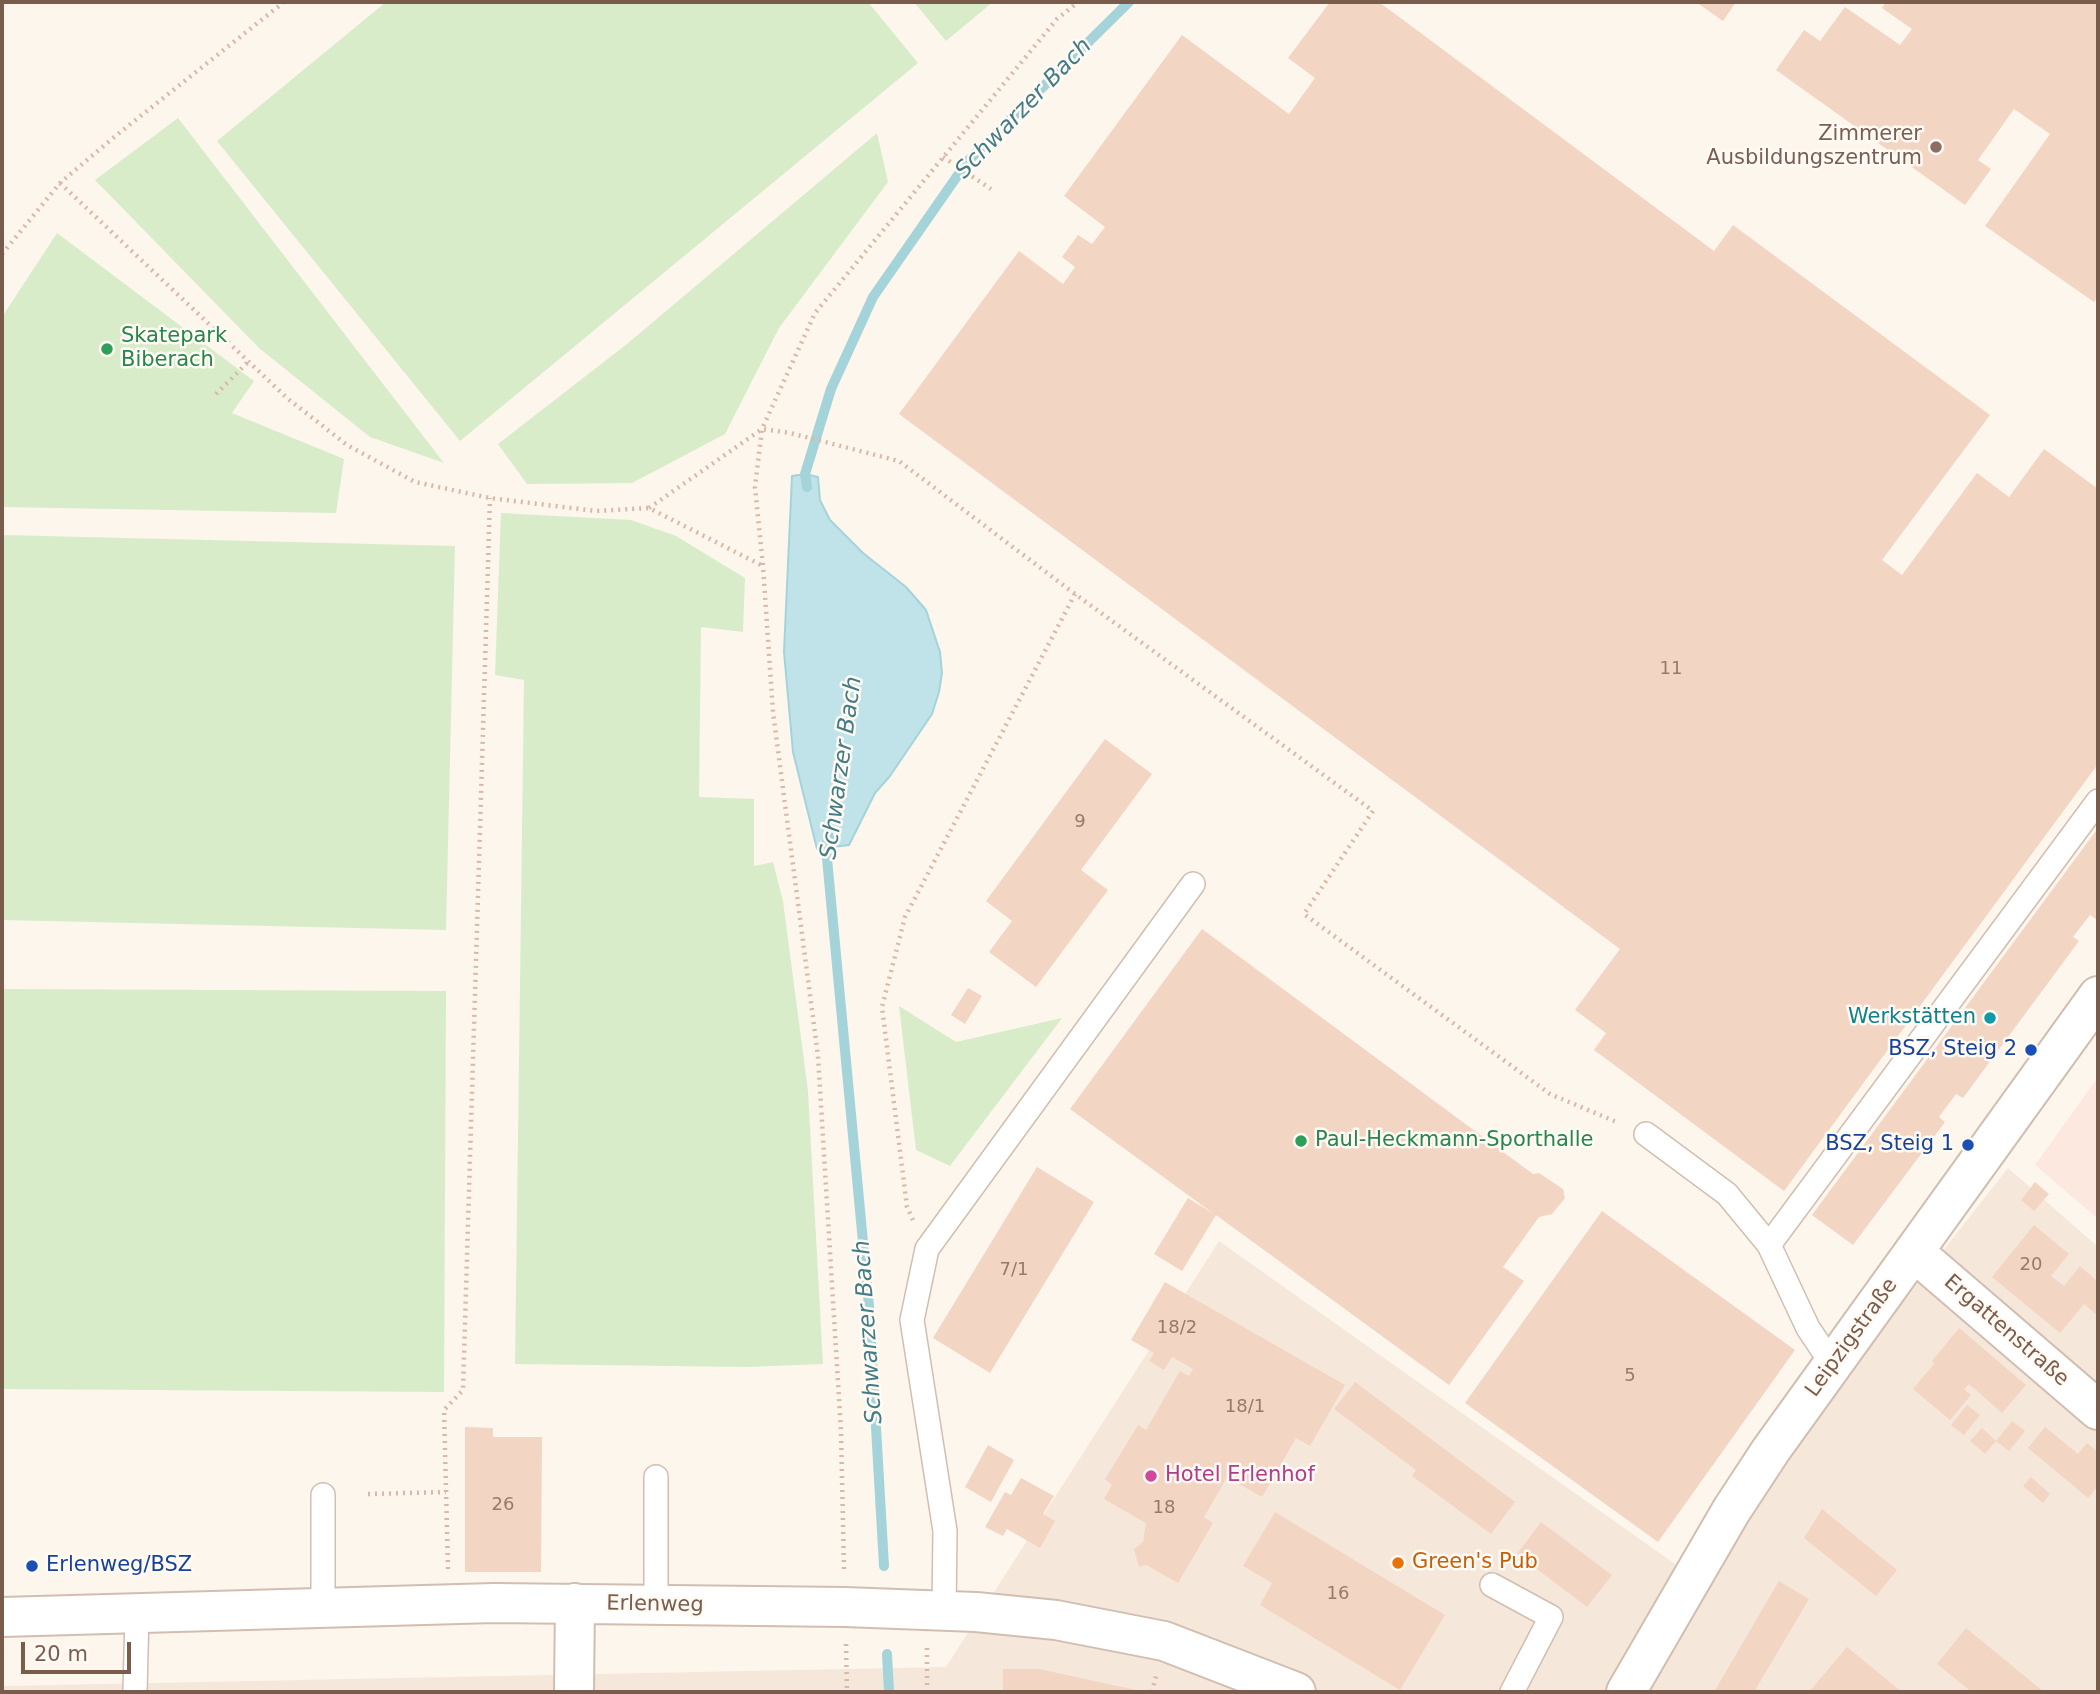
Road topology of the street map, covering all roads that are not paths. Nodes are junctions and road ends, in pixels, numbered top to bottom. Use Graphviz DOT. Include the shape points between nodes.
graph roads {
  1 [pos="2098,801"];
  2 [pos="1193,884"];
  3 [pos="2098,996"];
  4 [pos="1646,1134"];
  5 [pos="1769,1245"];
  6 [pos="1914,1252"];
  7 [pos="1832,1364"];
  8 [pos="2098,1410"];
  9 [pos="656,1477"];
  10 [pos="323,1495"];
  11 [pos="1492,1585"];
  12 [pos="575,1603"];
  13 [pos="656,1605"];
  14 [pos="323,1607"];
  15 [pos="935,1612"];
  16 [pos="137,1614"];
  17 [pos="2,1617"];
  18 [pos="135,1692"];
  19 [pos="574,1692"];
  20 [pos="1296,1692"];
  21 [pos="1512,1692"];
  22 [pos="1626,1692"];
  1 -- 5 [label="lane"];
  2 -- 15 [label="lane" via="927,1249 912,1320 945,1531"];
  3 -- 6 [label="street, Leipzigstraße"];
  4 -- 5 [label="lane" via="1727,1194"];
  5 -- 7 [label="lane" via="1808,1328"];
  6 -- 7 [label="street, Leipzigstraße"];
  6 -- 8 [label="street, Ergattenstraße"];
  7 -- 22 [label="street, Leipzigstraße" via="1731,1511"];
  9 -- 13 [label="lane"];
  10 -- 14 [label="lane"];
  11 -- 21 [label="lane" via="1551,1617"];
  12 -- 13 [label="street, Erlenweg"];
  12 -- 14 [label="street, Erlenweg"];
  12 -- 19 [label="street"];
  13 -- 15 [label="street, Erlenweg"];
  14 -- 16 [label="street, Erlenweg"];
  15 -- 20 [label="street, Erlenweg" via="1056,1620 1164,1641"];
  16 -- 17 [label="street, Erlenweg"];
  16 -- 18 [label="lane"];
}
